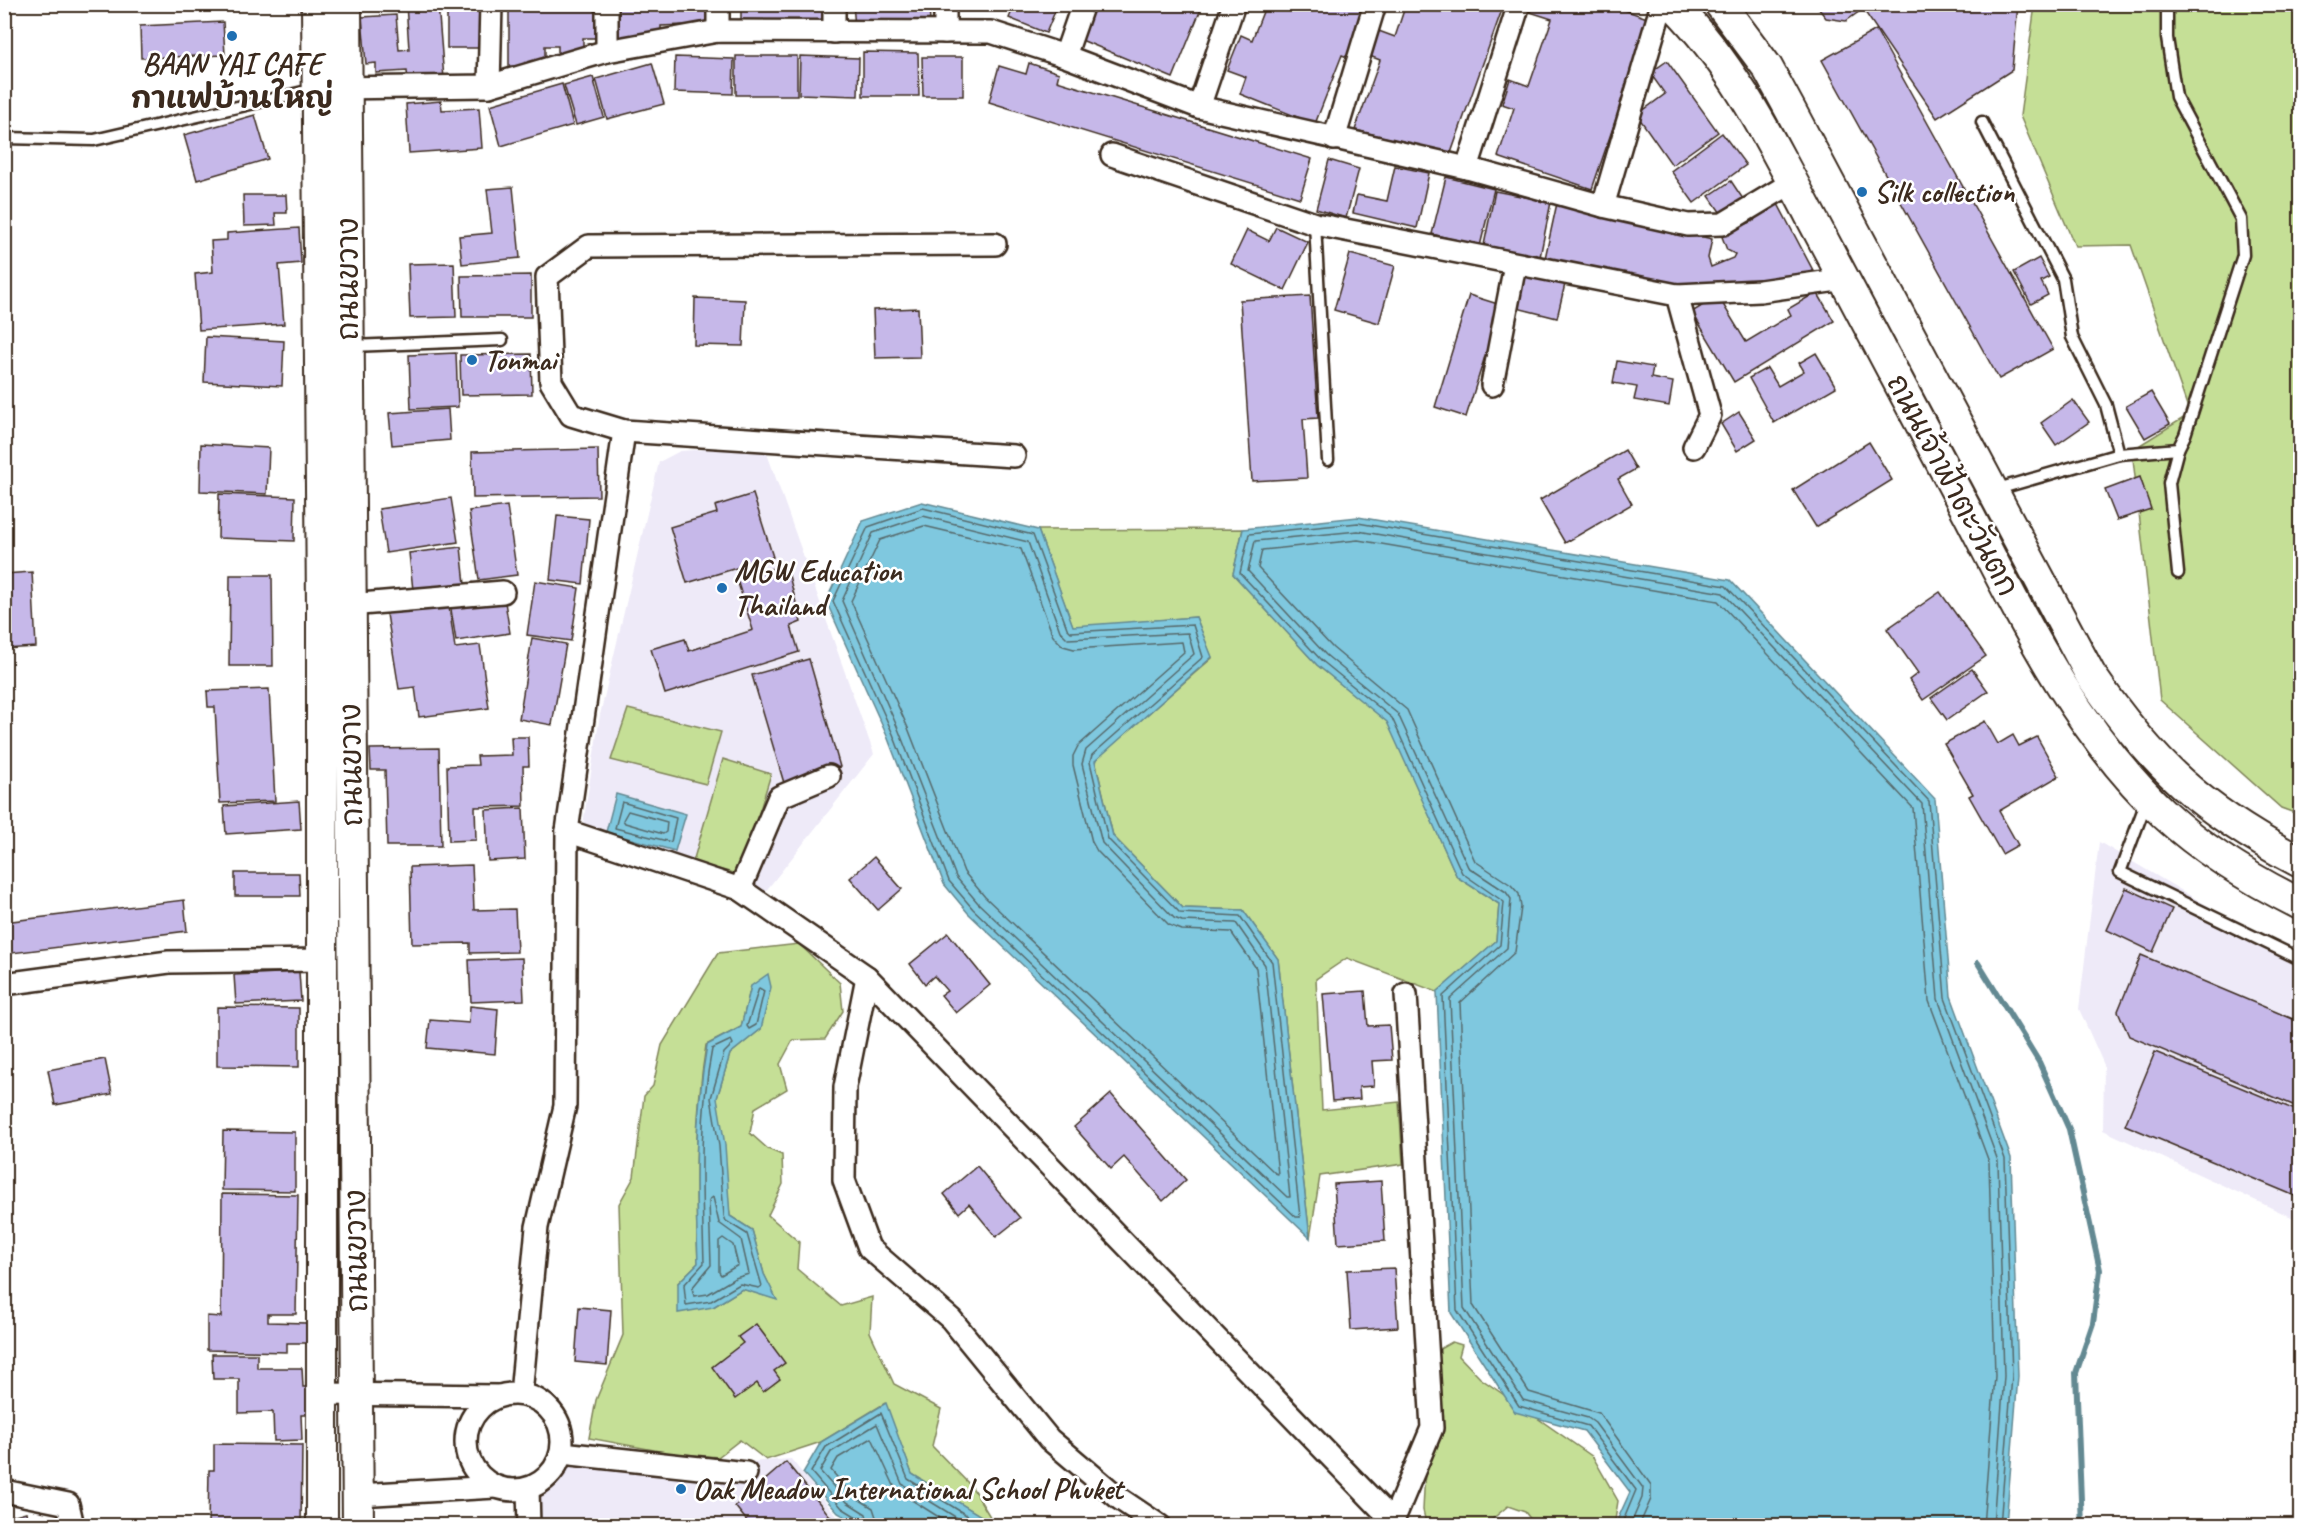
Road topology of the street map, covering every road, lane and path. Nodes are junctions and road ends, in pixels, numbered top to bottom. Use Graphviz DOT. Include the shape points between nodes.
graph roads {
  1 [pos="317,4"];
  2 [pos="346,4"];
  3 [pos="490,4"];
  4 [pos="608,4"];
  5 [pos="718,4"];
  6 [pos="834,4"];
  7 [pos="945,4"];
  8 [pos="1083,4"];
  9 [pos="1234,4"];
  10 [pos="1375,4"];
  11 [pos="1519,4"];
  12 [pos="1662,4"];
  13 [pos="1673,4"];
  14 [pos="1720,4"];
  15 [pos="2167,4"];
  16 [pos="718,31"];
  17 [pos="834,32"];
  18 [pos="945,32"];
  19 [pos="607,51"];
  20 [pos="1065,56"];
  21 [pos="489,86"];
  22 [pos="332,88"];
  23 [pos="1199,107"];
  24 [pos="1982,122"];
  25 [pos="4,138"];
  26 [pos="1334,139"];
  27 [pos="1112,155"];
  28 [pos="1467,168"];
  29 [pos="1793,182"];
  30 [pos="1603,206"];
  31 [pos="1315,224"];
  32 [pos="995,244"];
  33 [pos="1515,265"];
  34 [pos="1845,279"];
  35 [pos="1677,296"];
  36 [pos="502,340"];
  37 [pos="349,346"];
  38 [pos="1492,385"];
  39 [pos="624,431"];
  40 [pos="1694,447"];
  41 [pos="2178,449"];
  42 [pos="2119,454"];
  43 [pos="1014,456"];
  44 [pos="1328,460"];
  45 [pos="1991,490"];
  46 [pos="2178,573"];
  47 [pos="503,592"];
  48 [pos="350,605"];
  49 [pos="830,776"];
  50 [pos="2148,797"];
  51 [pos="567,831"];
  52 [pos="2301,862"];
  53 [pos="322,865"];
  54 [pos="352,868"];
  55 [pos="740,889"];
  56 [pos="2301,904"];
  57 [pos="2301,959"];
  58 [pos="322,960"];
  59 [pos="867,977"];
  60 [pos="4,984"];
  61 [pos="1406,994"];
  62 [pos="323,1394"];
  63 [pos="357,1394"];
  64 [pos="521,1394"];
  65 [pos="498,1396"];
  66 [pos="562,1453"];
  67 [pos="746,1473"];
  68 [pos="495,1487"];
  69 [pos="528,1489"];
  70 [pos="4,1491"];
  71 [pos="358,1495"];
  72 [pos="1391,1523"];
  73 [pos="73,1526"];
  74 [pos="322,1526"];
  75 [pos="358,1526"];
  76 [pos="529,1526"];
  77 [pos="1160,1526"];
  1 -- 22 [label="main road, ถนนขวาง"];
  2 -- 22 [label="main road, ถนนขวาง"];
  3 -- 21 [label="street"];
  4 -- 19 [label="street"];
  5 -- 16 [label="street"];
  6 -- 17 [label="street"];
  7 -- 18 [label="street"];
  8 -- 20 [label="street"];
  9 -- 23 [label="street"];
  10 -- 26 [label="street"];
  11 -- 28 [label="street"];
  12 -- 30 [label="street"];
  13 -- 29 [label="main road, ถนนเจ้าฟ้าตะวันตก" via="1723,62"];
  14 -- 45 [label="main road, ถนนเจ้าฟ้าตะวันตก" via="1767,67"];
  15 -- 41 [label="lane" via="2167,38 2176,97 2241,219 2243,255"];
  16 -- 17 [label="street"];
  16 -- 19 [label="street"];
  17 -- 18 [label="street"];
  18 -- 20 [label="street" via="991,32"];
  19 -- 21 [label="street"];
  20 -- 23 [label="street"];
  21 -- 22 [label="street"];
  22 -- 25 [label="lane" via="94,140"];
  22 -- 37 [label="main road, ถนนขวาง"];
  22 -- 53 [label="main road, ถนนขวาง"];
  23 -- 26 [label="street"];
  24 -- 42 [label="lane" via="2063,279 2072,338 2106,405"];
  26 -- 28 [label="street"];
  27 -- 31 [label="street"];
  28 -- 30 [label="street"];
  29 -- 30 [label="street" via="1723,224 1688,225"];
  29 -- 34 [label="main road, ถนนเจ้าฟ้าตะวันตก"];
  31 -- 33 [label="street"];
  31 -- 44 [label="lane"];
  32 -- 39 [label="street" via="589,246 547,277 551,382 571,415"];
  33 -- 35 [label="street"];
  33 -- 38 [label="street"];
  34 -- 35 [label="street" via="1760,291"];
  34 -- 50 [label="main road, ถนนเจ้าฟ้าตะวันตก" via="2049,666 2099,739"];
  35 -- 40 [label="street" via="1710,415"];
  36 -- 37 [label="lane"];
  37 -- 48 [label="main road, ถนนขวาง"];
  39 -- 43 [label="street"];
  39 -- 51 [label="street"];
  41 -- 42 [label="lane"];
  41 -- 46 [label="lane" via="2169,483"];
  42 -- 45 [label="lane"];
  45 -- 52 [label="main road, ถนนเจ้าฟ้าตะวันตก" via="2072,645 2131,732 2200,801 2249,835"];
  47 -- 48 [label="street"];
  48 -- 54 [label="main road, ถนนขวาง"];
  49 -- 55 [label="street" via="779,797"];
  50 -- 56 [label="main road, ถนนเจ้าฟ้าตะวันตก" via="2225,861"];
  50 -- 57 [label="lane" via="2120,872"];
  51 -- 55 [label="street"];
  51 -- 64 [label="street" via="565,1107 537,1227"];
  53 -- 54 [label="main road"];
  53 -- 58 [label="main road, ถนนขวาง"];
  54 -- 63 [label="main road, ถนนขวาง"];
  55 -- 59 [label="street"];
  58 -- 60 [label="street" via="169,962"];
  58 -- 62 [label="main road, ถนนขวาง"];
  59 -- 72 [label="street"];
  59 -- 77 [label="street" via="845,1087 844,1180 869,1248 951,1319 1049,1439 1120,1499"];
  61 -- 72 [label="street" via="1432,1428"];
  62 -- 63 [label="street"];
  62 -- 74 [label="main road, ถนนขวาง"];
  63 -- 65 [label="street"];
  63 -- 71 [label="main road, ถนนขวาง"];
  64 -- 65 [label="street"];
  64 -- 66 [label="street" via="538,1399 557,1419"];
  65 -- 68 [label="street" via="475,1413 465,1445 481,1478"];
  66 -- 67 [label="street"];
  66 -- 69 [label="street" via="545,1480"];
  68 -- 69 [label="street"];
  68 -- 71 [label="street"];
  69 -- 76 [label="street"];
  70 -- 73 [label="street" via="68,1504"];
  71 -- 75 [label="main road, ถนนขวาง"];
}
